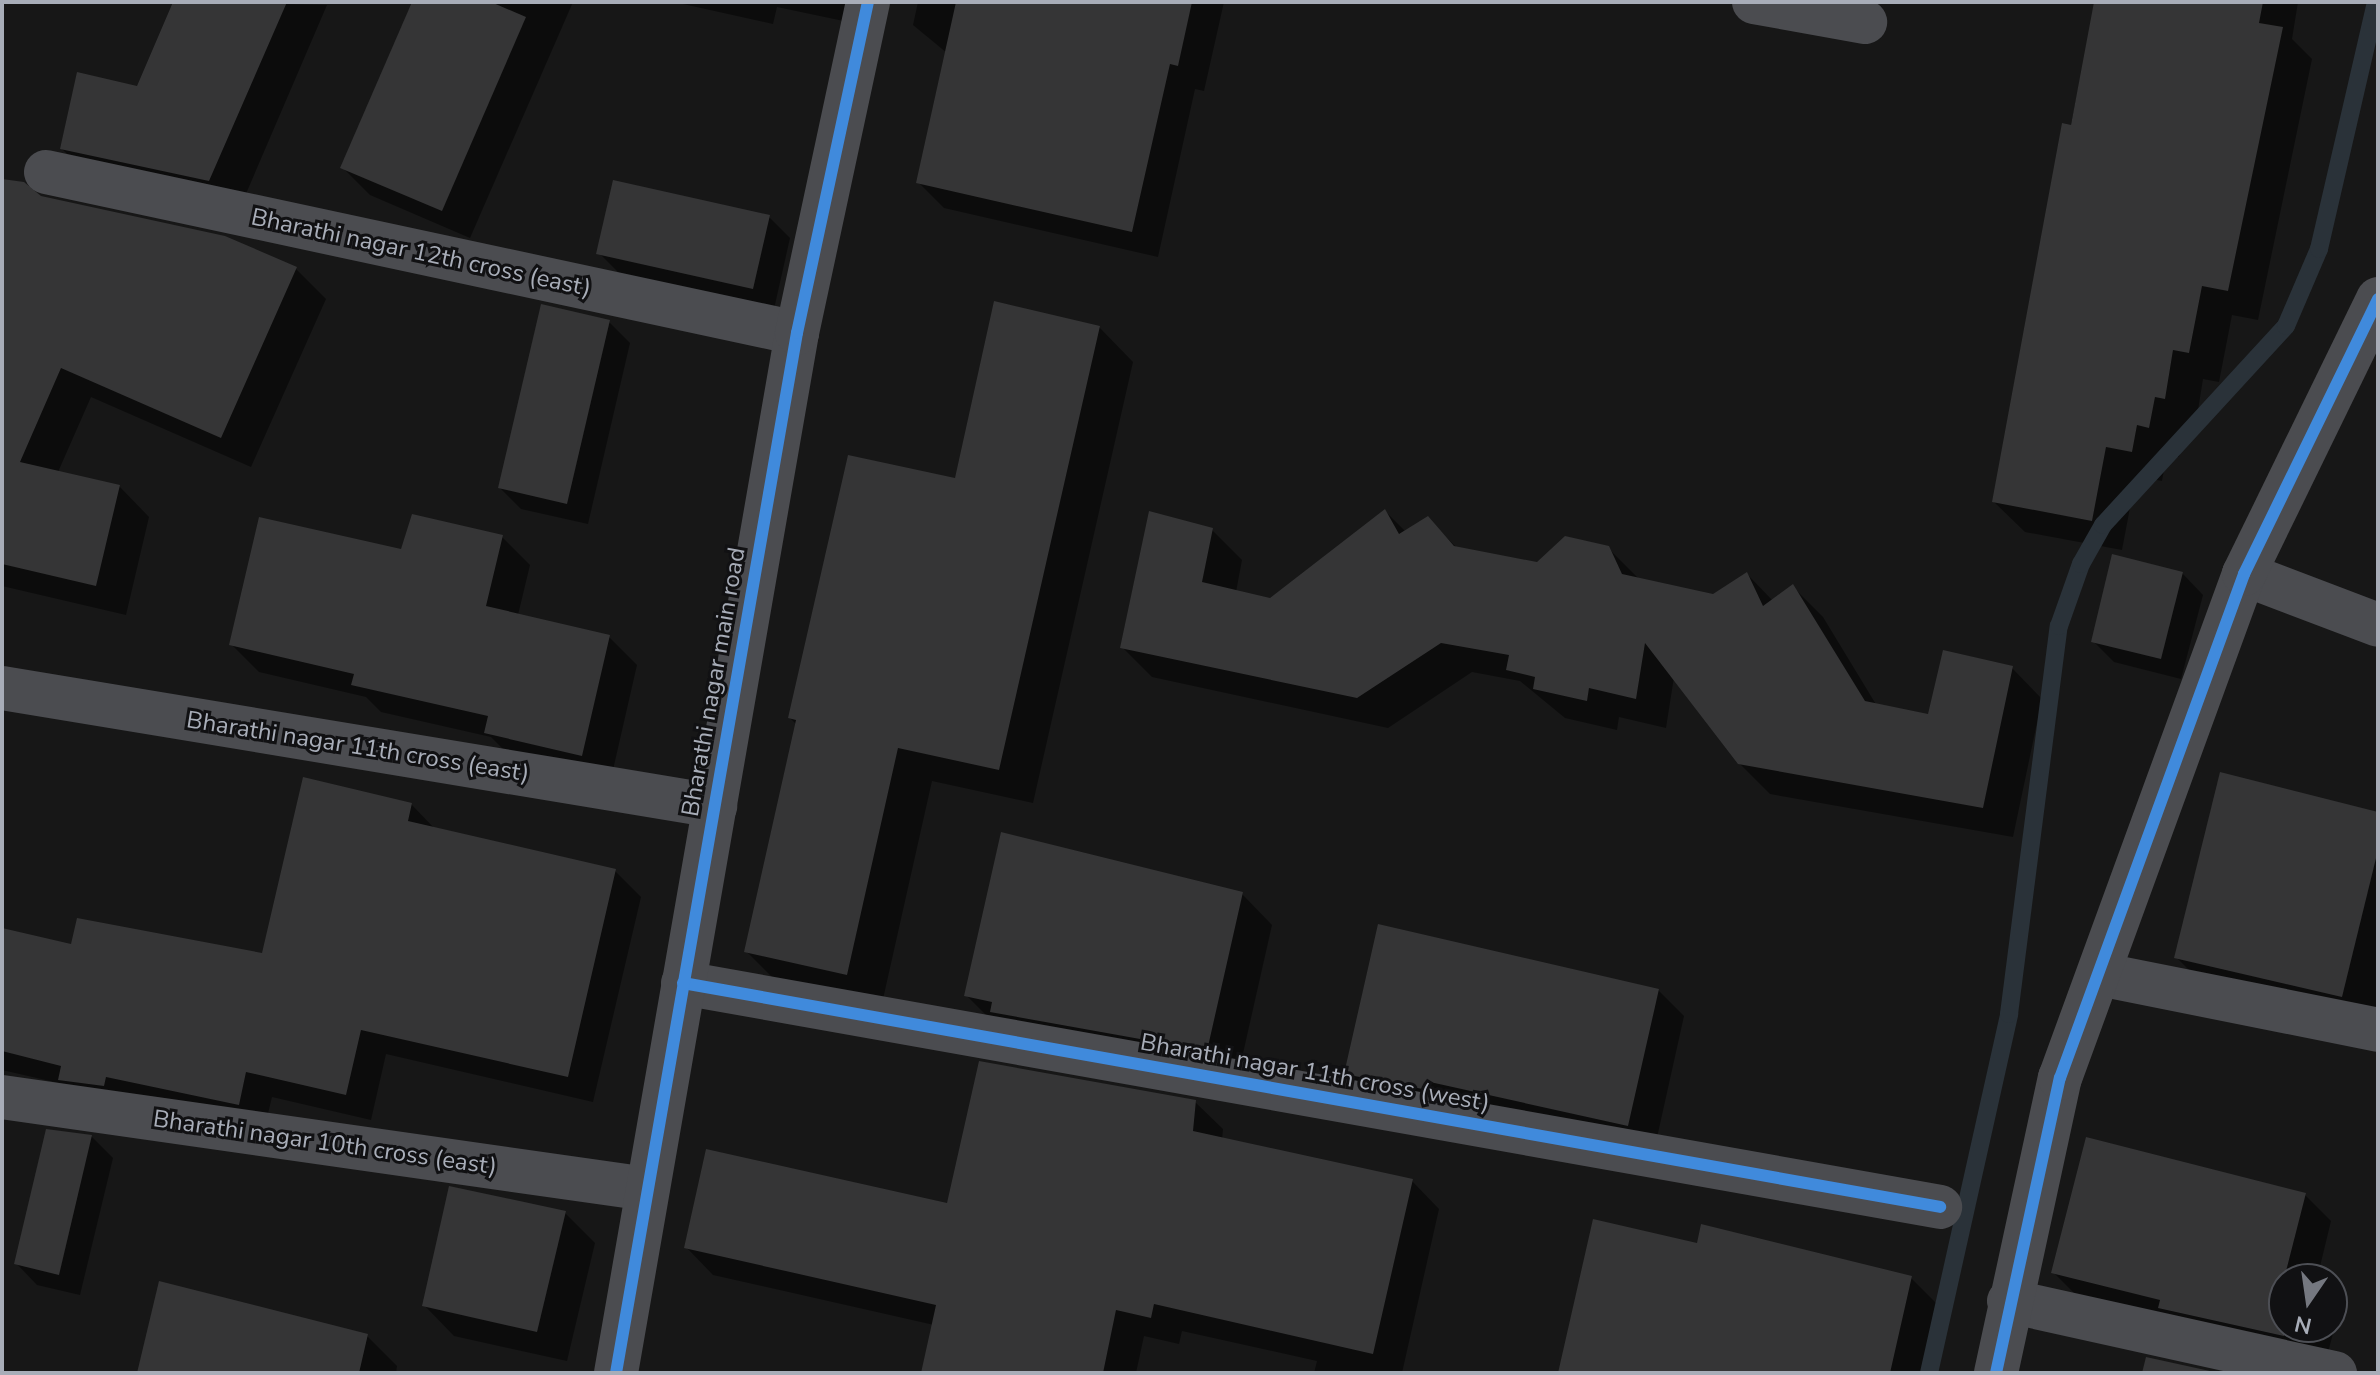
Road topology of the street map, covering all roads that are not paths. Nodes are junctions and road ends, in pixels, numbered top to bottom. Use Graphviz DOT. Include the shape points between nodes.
graph roads {
  1 [pos="868,2"];
  2 [pos="1754,2"];
  3 [pos="1865,22"];
  4 [pos="46,172"];
  5 [pos="2378,299"];
  6 [pos="797,333"];
  7 [pos="2244,574"];
  8 [pos="2378,625"];
  9 [pos="2,688"];
  10 [pos="715,806"];
  11 [pos="2099,974"];
  12 [pos="683,983"];
  13 [pos="2378,1030"];
  14 [pos="2,1097"];
  15 [pos="647,1189"];
  16 [pos="1940,1207"];
  17 [pos="2009,1301"];
  18 [pos="616,1373"];
  19 [pos="1996,1373"];
  20 [pos="2335,1373"];
  1 -- 6 [label="street, Bharathi nagar main road"];
  2 -- 3 [label="street"];
  4 -- 6 [label="street, Bharathi nagar 12th cross (east)"];
  5 -- 7 [label="street"];
  6 -- 10 [label="street, Bharathi nagar main road"];
  7 -- 8 [label="street"];
  7 -- 11 [label="street"];
  9 -- 10 [label="street, Bharathi nagar 11th cross (east)"];
  10 -- 12 [label="street, Bharathi nagar main road"];
  11 -- 13 [label="street"];
  11 -- 17 [label="street" via="2060,1078"];
  12 -- 15 [label="street, Bharathi nagar main road"];
  12 -- 16 [label="street, Bharathi nagar 11th cross (west)"];
  14 -- 15 [label="street, Bharathi nagar 10th cross (east)"];
  15 -- 18 [label="street, Bharathi nagar main road"];
  17 -- 19 [label="street"];
  17 -- 20 [label="street"];
}
